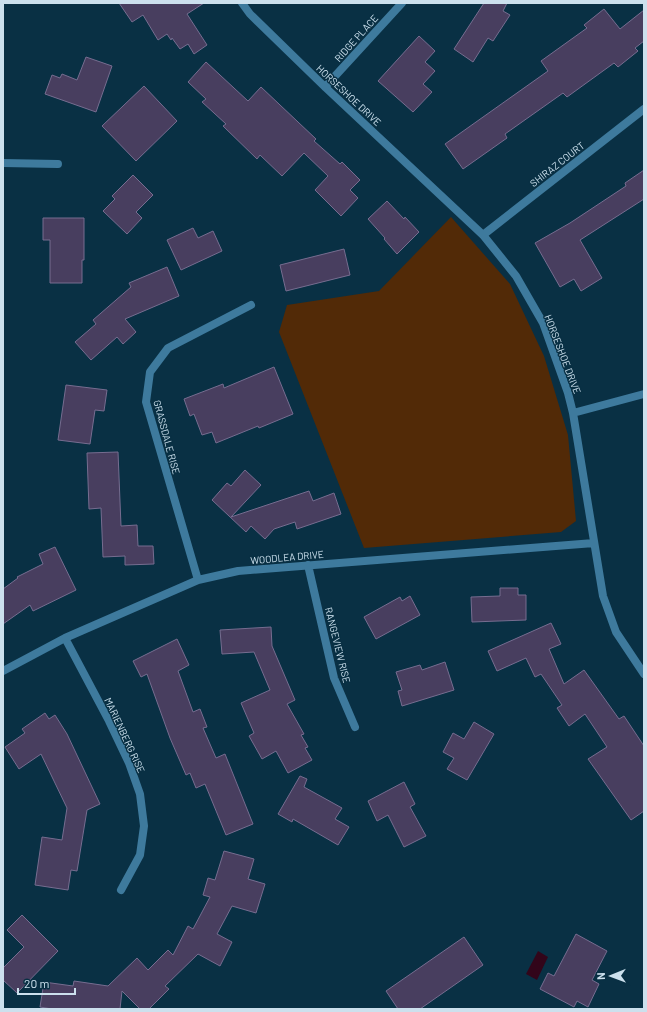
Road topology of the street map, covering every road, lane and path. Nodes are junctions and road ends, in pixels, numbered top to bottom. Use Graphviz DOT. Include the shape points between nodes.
graph roads {
  1 [pos="242,3"];
  2 [pos="402,3"];
  3 [pos="325,87"];
  4 [pos="644,109"];
  5 [pos="3,163"];
  6 [pos="58,164"];
  7 [pos="483,235"];
  8 [pos="251,305"];
  9 [pos="644,394"];
  10 [pos="573,414"];
  11 [pos="594,543"];
  12 [pos="308,565"];
  13 [pos="198,580"];
  14 [pos="65,638"];
  15 [pos="3,671"];
  16 [pos="644,674"];
  17 [pos="355,727"];
  18 [pos="121,890"];
  1 -- 3 [label="street, HORSESHOE DRIVE" via="250,14"];
  2 -- 3 [label="street, RIDGE PLACE"];
  3 -- 7 [label="street, HORSESHOE DRIVE"];
  4 -- 7 [label="street, SHIRAZ COURT"];
  5 -- 6 [label="street"];
  7 -- 10 [label="street, HORSESHOE DRIVE" via="516,276 543,323"];
  8 -- 13 [label="street, GRASSDALE RISE" via="168,348 150,372 146,402"];
  9 -- 10 [label="street"];
  10 -- 11 [label="street, HORSESHOE DRIVE"];
  11 -- 12 [label="street, WOODLEA DRIVE"];
  11 -- 16 [label="street, HORSESHOE DRIVE" via="603,596 616,632"];
  12 -- 13 [label="street, WOODLEA DRIVE" via="238,571"];
  12 -- 17 [label="street, RANGEVIEW RISE" via="334,678"];
  13 -- 14 [label="street, WOODLEA DRIVE"];
  14 -- 15 [label="street, WOODLEA DRIVE"];
  14 -- 18 [label="street, MARIENBERG RISE" via="129,762 140,794 144,826 140,855"];
}
